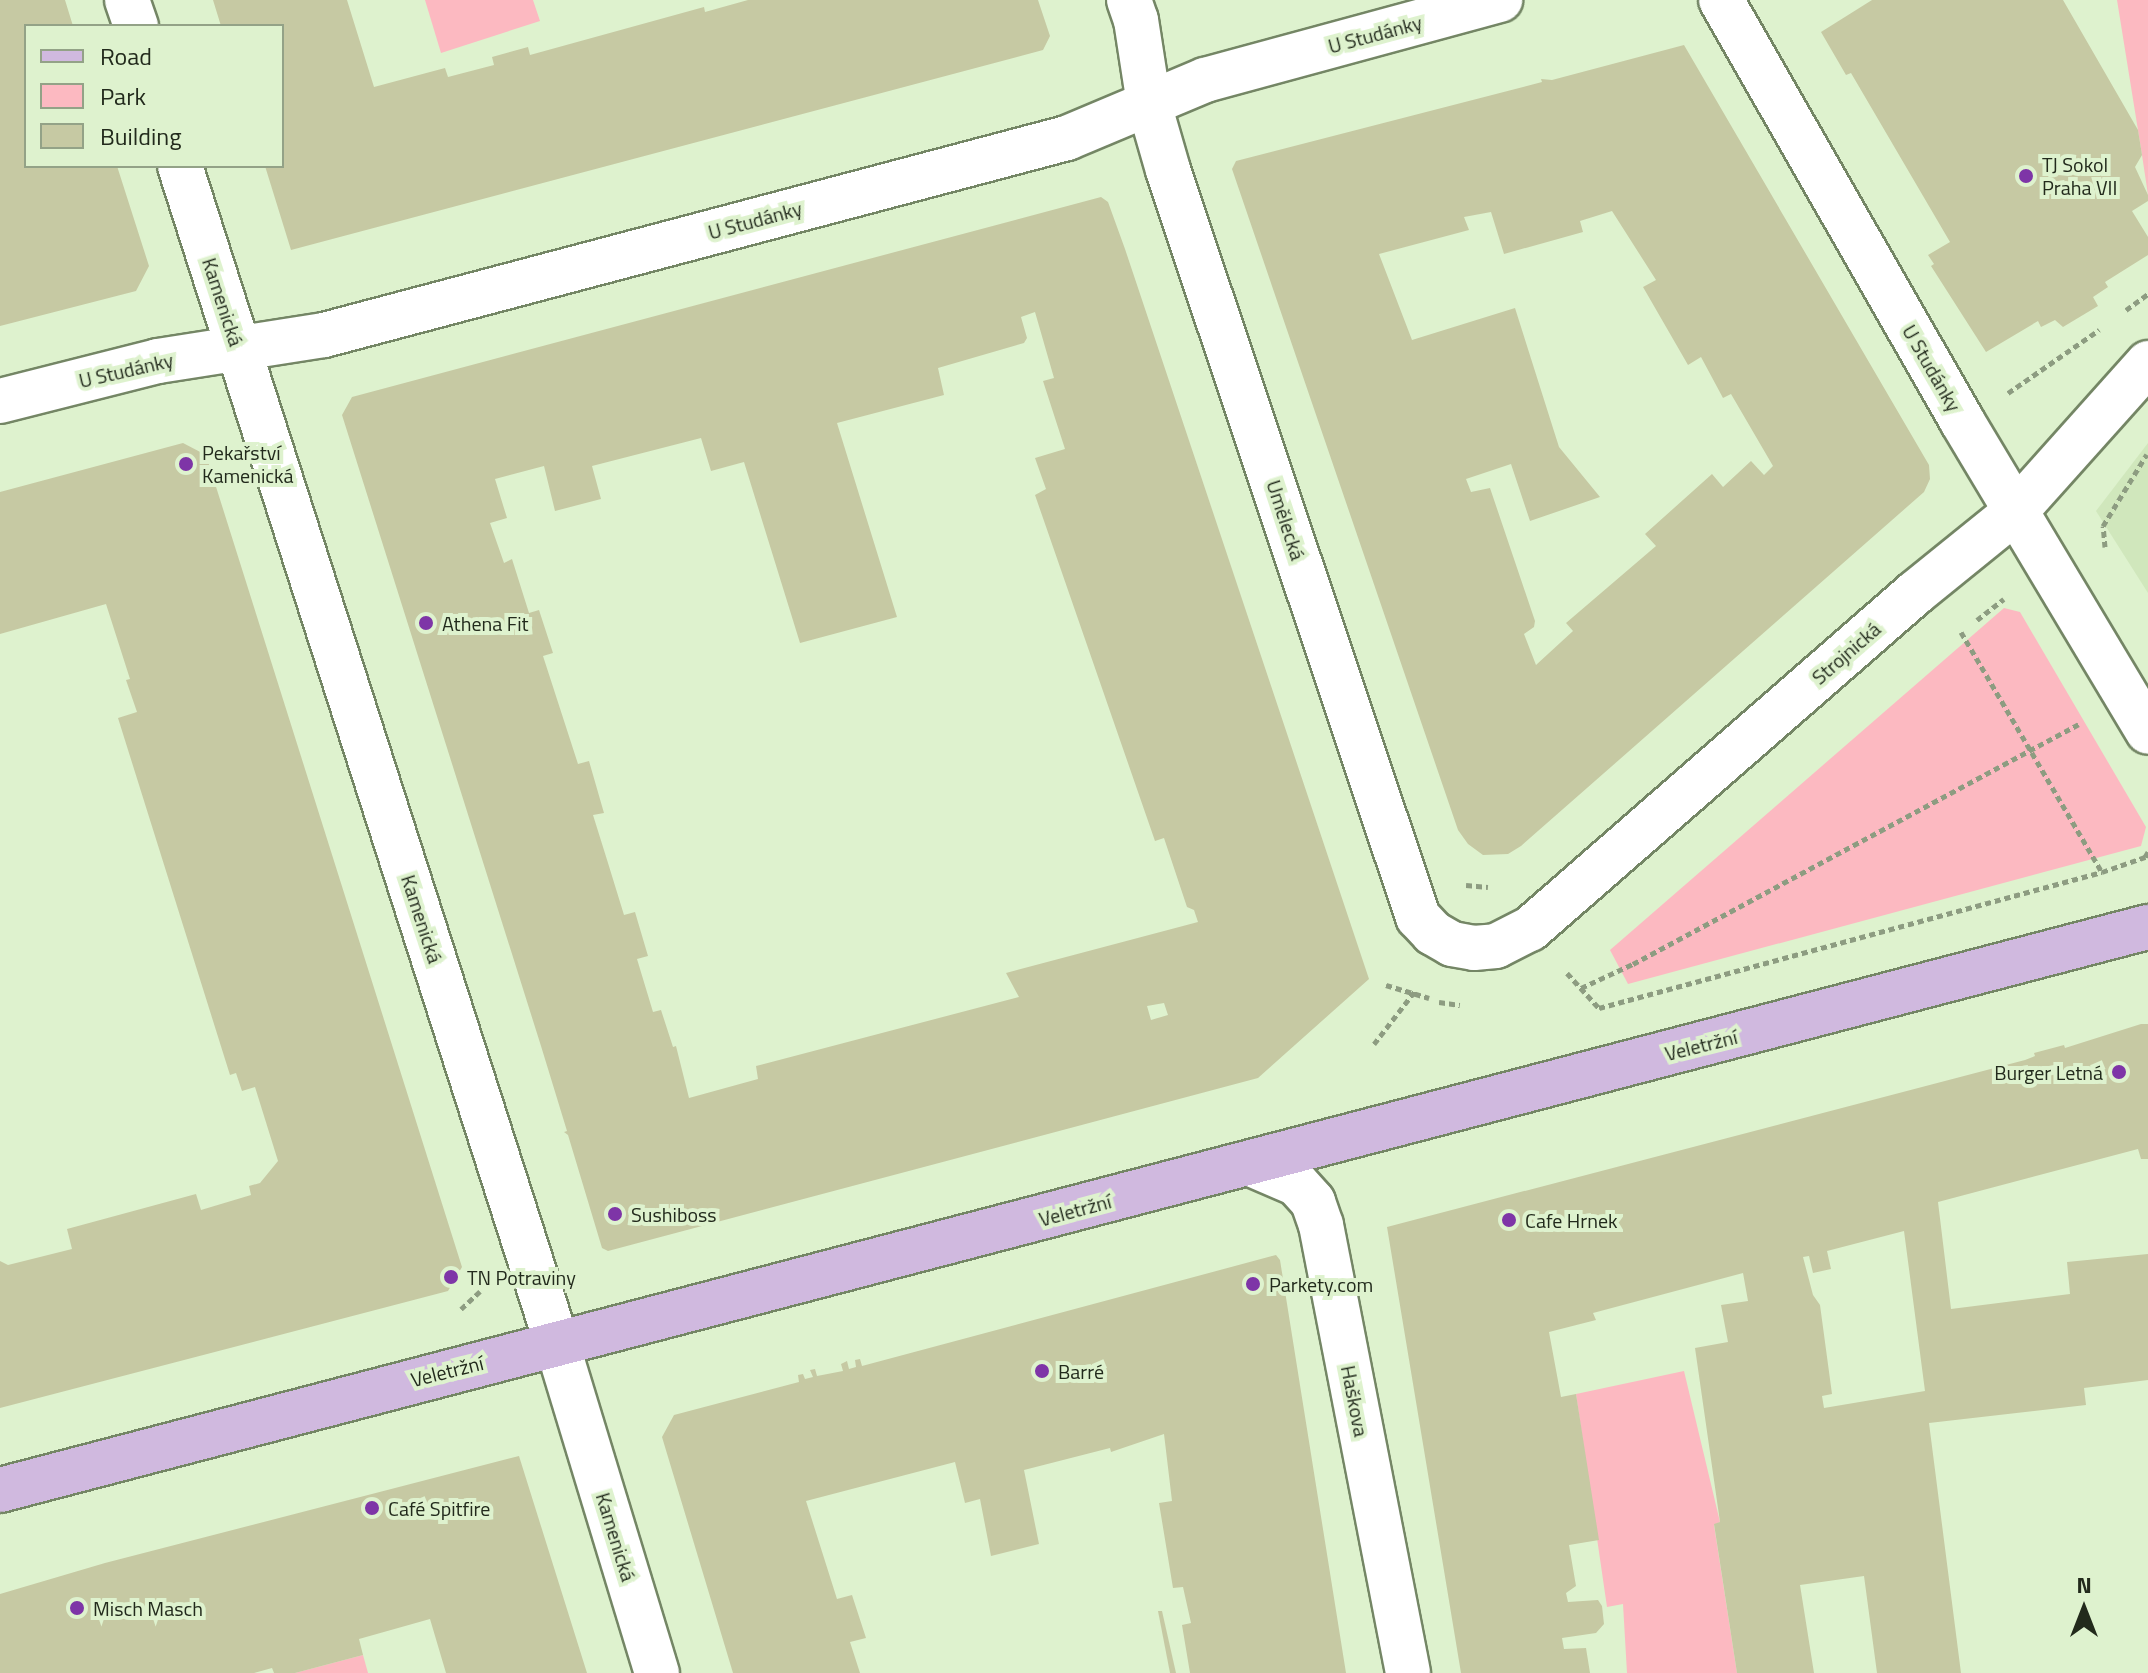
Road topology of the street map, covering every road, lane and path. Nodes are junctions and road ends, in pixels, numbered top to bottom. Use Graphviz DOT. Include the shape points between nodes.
graph roads {
  1 [pos="127,0"];
  2 [pos="1129,0"];
  3 [pos="1500,0"];
  4 [pos="1721,0"];
  5 [pos="135,24"];
  6 [pos="1149,104"];
  7 [pos="181,168"];
  8 [pos="2148,294"];
  9 [pos="2124,311"];
  10 [pos="2101,328"];
  11 [pos="238,347"];
  12 [pos="2148,363"];
  13 [pos="0,401"];
  14 [pos="1962,421"];
  15 [pos="2148,453"];
  16 [pos="2015,512"];
  17 [pos="2106,561"];
  18 [pos="1961,632"];
  19 [pos="2125,694"];
  20 [pos="2148,732"];
  21 [pos="2031,751"];
  22 [pos="2148,852"];
  23 [pos="2102,872"];
  24 [pos="2148,927"];
  25 [pos="1452,944"];
  26 [pos="1567,973"];
  27 [pos="1581,988"];
  28 [pos="1374,1044"];
  29 [pos="1251,1164"];
  30 [pos="557,1344"];
  31 [pos="0,1490"];
  32 [pos="657,1673"];
  33 [pos="1408,1673"];
  1 -- 5 [label="street"];
  2 -- 6 [label="street, Umělecká"];
  3 -- 6 [label="street, U Studánky" via="1205,80"];
  4 -- 14 [label="street, U Studánky"];
  6 -- 11 [label="street, U Studánky" via="1067,138 324,335"];
  6 -- 25 [label="street, Umělecká" via="1418,917"];
  7 -- 11 [label="street, Kamenická"];
  8 -- 9 [label="path"];
  10 -- 14 [label="path"];
  11 -- 13 [label="street, U Studánky" via="158,361"];
  11 -- 30 [label="street, Kamenická"];
  12 -- 16 [label="street, Strojnická"];
  14 -- 16 [label="street, U Studánky"];
  15 -- 17 [label="path" via="2103,526"];
  16 -- 19 [label="street, U Studánky"];
  16 -- 25 [label="street, Strojnická" via="1530,929 1496,946"];
  18 -- 21 [label="path"];
  19 -- 20 [label="street, U Studánky"];
  19 -- 21 [label="path"];
  21 -- 23 [label="path"];
  21 -- 27 [label="path"];
  22 -- 23 [label="path"];
  23 -- 27 [label="path" via="1599,1008"];
  24 -- 29 [label="main road, Veletržní"];
  25 -- 28 [label="path"];
  26 -- 27 [label="path"];
  29 -- 30 [label="main road, Veletržní"];
  29 -- 33 [label="street, Haškova" via="1297,1184 1313,1202 1321,1225"];
  30 -- 31 [label="main road, Veletržní"];
  30 -- 32 [label="street, Kamenická"];
}
